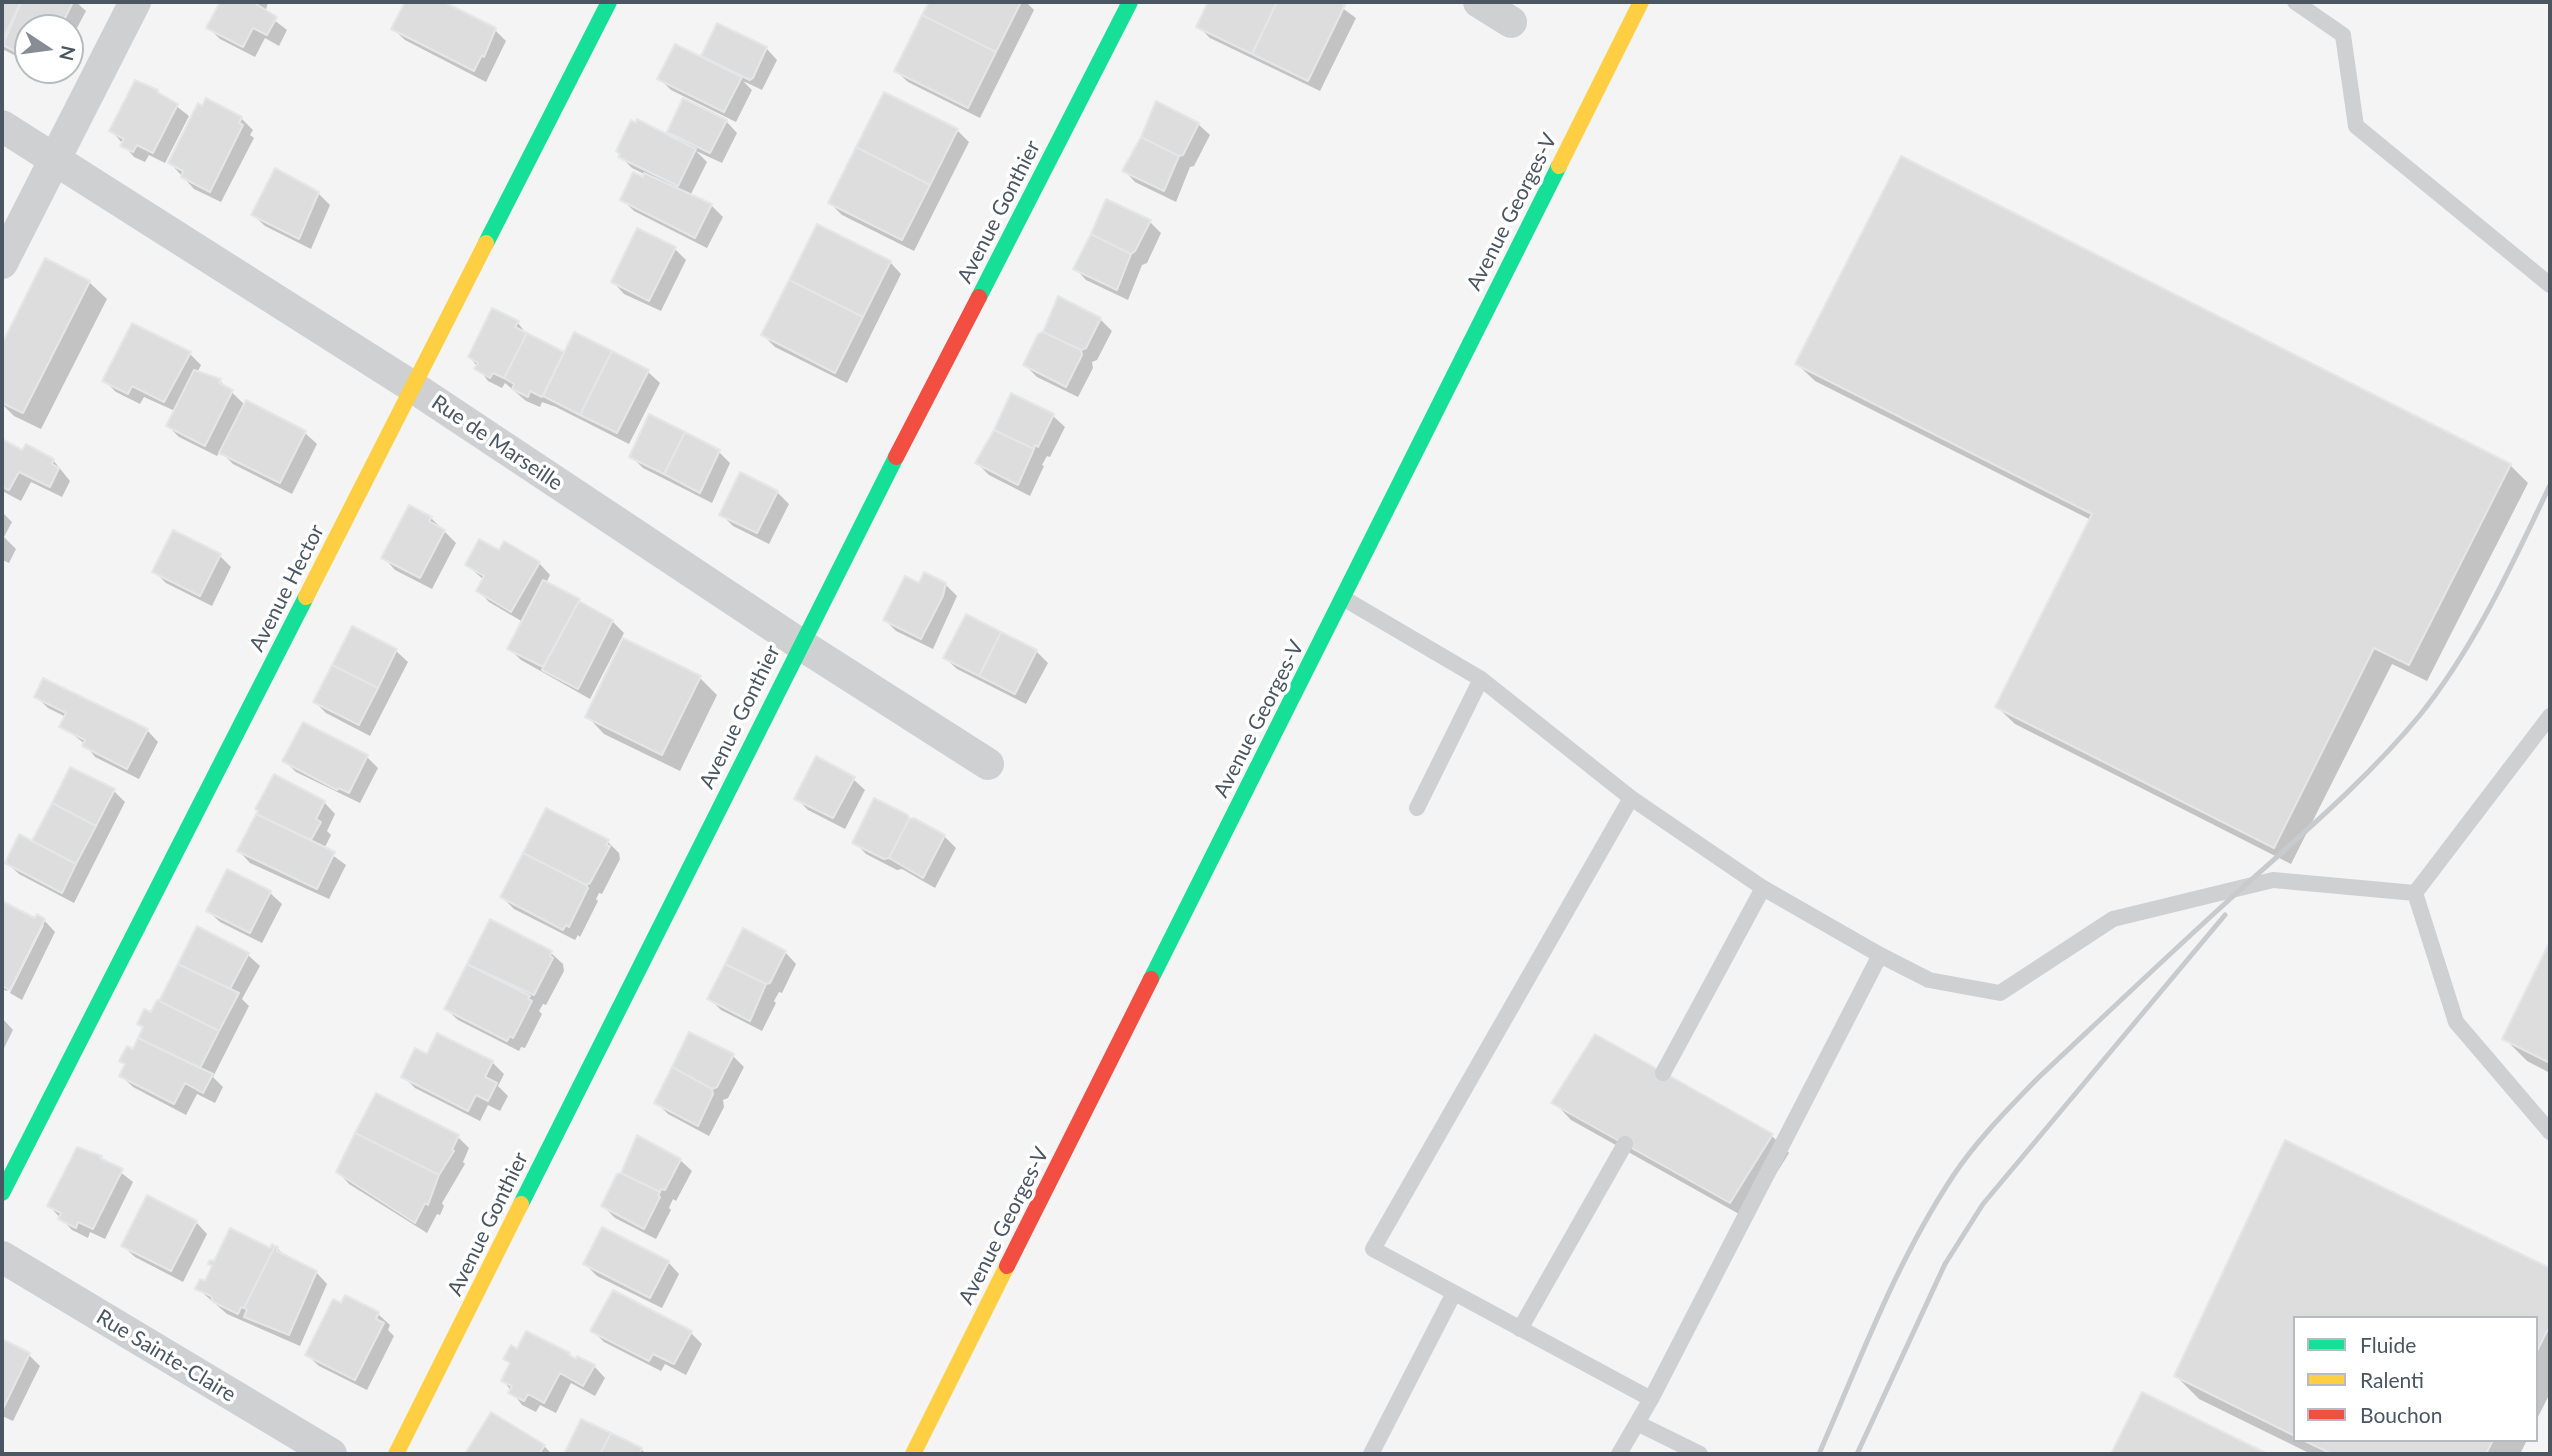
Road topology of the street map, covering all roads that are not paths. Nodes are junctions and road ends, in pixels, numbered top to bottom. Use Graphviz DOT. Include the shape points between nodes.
graph roads {
  1 [pos="135,2"];
  2 [pos="608,2"];
  3 [pos="1130,2"];
  4 [pos="1479,2"];
  5 [pos="1641,2"];
  6 [pos="2295,2"];
  7 [pos="1511,22"];
  8 [pos="2,126"];
  9 [pos="54,160"];
  10 [pos="2,263"];
  11 [pos="2550,285"];
  12 [pos="413,387"];
  13 [pos="1343,598"];
  14 [pos="800,644"];
  15 [pos="1480,678"];
  16 [pos="2550,716"];
  17 [pos="988,764"];
  18 [pos="1631,799"];
  19 [pos="1417,807"];
  20 [pos="1763,888"];
  21 [pos="2415,893"];
  22 [pos="1880,955"];
  23 [pos="1663,1073"];
  24 [pos="2550,1132"];
  25 [pos="1625,1144"];
  26 [pos="2,1193"];
  27 [pos="2,1257"];
  28 [pos="1454,1293"];
  29 [pos="1520,1329"];
  30 [pos="1651,1399"];
  31 [pos="1637,1423"];
  32 [pos="331,1454"];
  33 [pos="396,1454"];
  34 [pos="913,1454"];
  35 [pos="1371,1454"];
  36 [pos="1619,1454"];
  37 [pos="1700,1454"];
  1 -- 9 [label="street"];
  2 -- 12 [label="street, Avenue Hector"];
  3 -- 14 [label="street, Avenue Gonthier"];
  4 -- 7 [label="street"];
  5 -- 13 [label="street, Avenue Georges-V"];
  6 -- 11 [label="lane" via="2343,35 2357,126"];
  8 -- 9 [label="street, Rue de Marseille"];
  9 -- 10 [label="street"];
  9 -- 12 [label="street, Rue de Marseille"];
  12 -- 14 [label="street, Rue de Marseille"];
  12 -- 26 [label="street, Avenue Hector"];
  13 -- 15 [label="lane"];
  13 -- 34 [label="street, Avenue Georges-V"];
  14 -- 17 [label="street, Rue de Marseille"];
  14 -- 33 [label="street, Avenue Gonthier"];
  15 -- 18 [label="lane"];
  15 -- 19 [label="lane"];
  16 -- 21 [label="lane"];
  18 -- 20 [label="lane"];
  18 -- 28 [label="lane" via="1373,1249"];
  20 -- 22 [label="lane"];
  20 -- 23 [label="lane"];
  21 -- 22 [label="lane" via="2273,880 2113,919 2000,993 1929,979"];
  21 -- 24 [label="lane" via="2456,1022"];
  22 -- 30 [label="lane"];
  25 -- 29 [label="lane"];
  27 -- 32 [label="street, Rue Sainte-Claire"];
  28 -- 29 [label="lane"];
  28 -- 35 [label="lane"];
  29 -- 30 [label="lane"];
  30 -- 31 [label="lane"];
  31 -- 36 [label="lane"];
  31 -- 37 [label="lane"];
}
